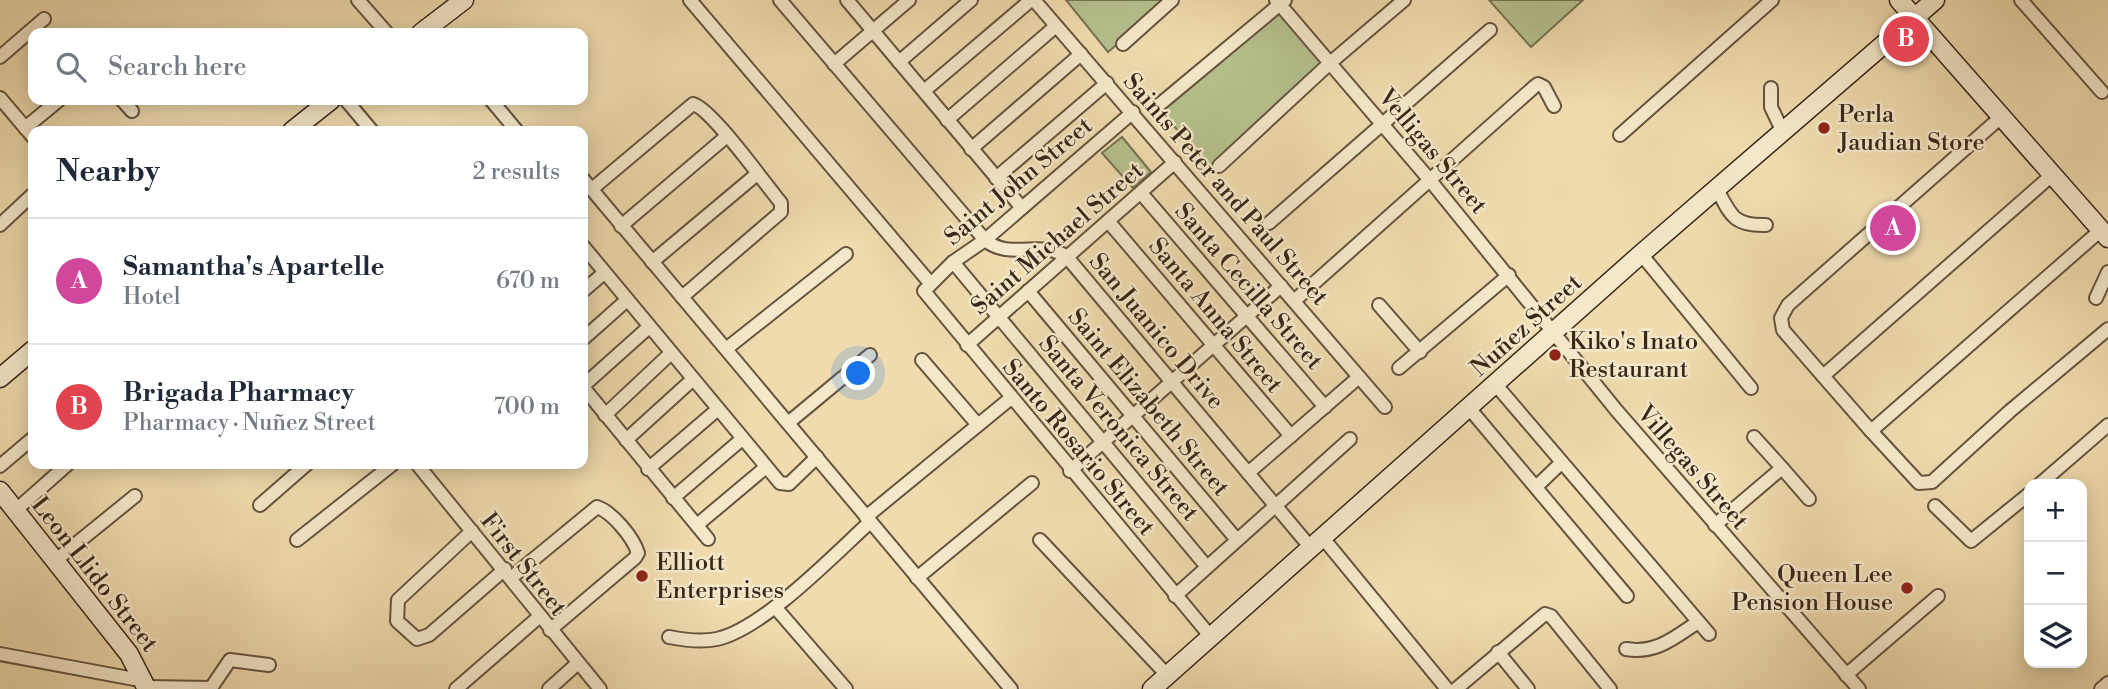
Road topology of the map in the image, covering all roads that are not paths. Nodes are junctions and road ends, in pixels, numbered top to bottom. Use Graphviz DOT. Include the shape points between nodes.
graph roads {
  1 [pos="358,0"];
  2 [pos="690,0"];
  3 [pos="780,0"];
  4 [pos="909,0"];
  5 [pos="971,0"];
  6 [pos="1032,0"];
  7 [pos="1172,0"];
  8 [pos="1404,0"];
  9 [pos="1772,0"];
  10 [pos="1899,0"];
  11 [pos="1935,0"];
  12 [pos="2021,0"];
  13 [pos="849,1"];
  14 [pos="459,2"];
  15 [pos="1280,2"];
  16 [pos="44,19"];
  17 [pos="1914,19"];
  18 [pos="1056,26"];
  19 [pos="34,28"];
  20 [pos="383,28"];
  21 [pos="432,28"];
  22 [pos="1490,30"];
  23 [pos="873,32"];
  24 [pos="28,33"];
  25 [pos="1123,44"];
  26 [pos="1082,54"];
  27 [pos="0,57"];
  28 [pos="899,62"];
  29 [pos="1330,63"];
  30 [pos="834,64"];
  31 [pos="1107,83"];
  32 [pos="1771,88"];
  33 [pos="924,92"];
  34 [pos="2102,92"];
  35 [pos="0,99"];
  36 [pos="55,105"];
  37 [pos="127,105"];
  38 [pos="325,105"];
  39 [pos="350,105"];
  40 [pos="495,105"];
  41 [pos="1159,105"];
  42 [pos="1554,106"];
  43 [pos="132,111"];
  44 [pos="1133,112"];
  45 [pos="2001,117"];
  46 [pos="947,120"];
  47 [pos="1382,123"];
  48 [pos="36,126"];
  49 [pos="298,126"];
  50 [pos="368,126"];
  51 [pos="513,126"];
  52 [pos="1782,130"];
  53 [pos="28,132"];
  54 [pos="1620,135"];
  55 [pos="727,136"];
  56 [pos="971,149"];
  57 [pos="1175,162"];
  58 [pos="1219,166"];
  59 [pos="757,174"];
  60 [pos="2052,175"];
  61 [pos="996,178"];
  62 [pos="1429,179"];
  63 [pos="588,185"];
  64 [pos="592,189"];
  65 [pos="1717,189"];
  66 [pos="1141,193"];
  67 [pos="28,199"];
  68 [pos="1022,208"];
  69 [pos="1108,221"];
  70 [pos="1269,223"];
  71 [pos="0,225"];
  72 [pos="1766,225"];
  73 [pos="621,226"];
  74 [pos="2105,234"];
  75 [pos="985,240"];
  76 [pos="588,252"];
  77 [pos="846,254"];
  78 [pos="1641,254"];
  79 [pos="1067,257"];
  80 [pos="652,262"];
  81 [pos="953,262"];
  82 [pos="604,272"];
  83 [pos="2108,272"];
  84 [pos="1509,275"];
  85 [pos="930,283"];
  86 [pos="588,286"];
  87 [pos="1281,286"];
  88 [pos="1028,291"];
  89 [pos="682,297"];
  90 [pos="2096,298"];
  91 [pos="627,300"];
  92 [pos="1294,301"];
  93 [pos="1379,305"];
  94 [pos="999,316"];
  95 [pos="1246,316"];
  96 [pos="649,327"];
  97 [pos="2108,329"];
  98 [pos="1555,332"];
  99 [pos="588,335"];
  100 [pos="967,345"];
  101 [pos="1213,345"];
  102 [pos="726,349"];
  103 [pos="1420,352"];
  104 [pos="28,354"];
  105 [pos="670,354"];
  106 [pos="870,355"];
  107 [pos="922,359"];
  108 [pos="1399,368"];
  109 [pos="1823,376"];
  110 [pos="1359,377"];
  111 [pos="0,378"];
  112 [pos="692,380"];
  113 [pos="588,382"];
  114 [pos="1172,382"];
  115 [pos="1496,384"];
  116 [pos="1751,388"];
  117 [pos="588,393"];
  118 [pos="1011,398"];
  119 [pos="1325,407"];
  120 [pos="1385,407"];
  121 [pos="1469,408"];
  122 [pos="718,410"];
  123 [pos="606,415"];
  124 [pos="1133,416"];
  125 [pos="788,424"];
  126 [pos="978,425"];
  127 [pos="2108,425"];
  128 [pos="1871,431"];
  129 [pos="1292,436"];
  130 [pos="1754,437"];
  131 [pos="742,439"];
  132 [pos="1350,439"];
  133 [pos="626,440"];
  134 [pos="1104,441"];
  135 [pos="28,442"];
  136 [pos="817,457"];
  137 [pos="1561,463"];
  138 [pos="0,466"];
  139 [pos="766,467"];
  140 [pos="1782,468"];
  141 [pos="62,469"];
  142 [pos="301,469"];
  143 [pos="387,469"];
  144 [pos="421,469"];
  145 [pos="648,469"];
  146 [pos="1070,471"];
  147 [pos="1248,473"];
  148 [pos="2046,479"];
  149 [pos="1032,483"];
  150 [pos="1536,488"];
  151 [pos="0,491"];
  152 [pos="135,496"];
  153 [pos="673,498"];
  154 [pos="2024,498"];
  155 [pos="1809,499"];
  156 [pos="260,505"];
  157 [pos="1275,506"];
  158 [pos="1935,506"];
  159 [pos="16,510"];
  160 [pos="868,519"];
  161 [pos="697,525"];
  162 [pos="1715,525"];
  163 [pos="472,531"];
  164 [pos="708,539"];
  165 [pos="297,540"];
  166 [pos="1040,540"];
  167 [pos="1237,540"];
  168 [pos="1317,543"];
  169 [pos="57,560"];
  170 [pos="1207,567"];
  171 [pos="509,573"];
  172 [pos="917,578"];
  173 [pos="1175,596"];
  174 [pos="1627,596"];
  175 [pos="1938,596"];
  176 [pos="775,607"];
  177 [pos="540,616"];
  178 [pos="1698,622"];
  179 [pos="550,630"];
  180 [pos="1709,634"];
  181 [pos="669,637"];
  182 [pos="1211,637"];
  183 [pos="1626,649"];
  184 [pos="1497,652"];
  185 [pos="0,654"];
  186 [pos="578,663"];
  187 [pos="269,665"];
  188 [pos="1846,675"];
  189 [pos="1167,676"];
  190 [pos="2108,683"];
  191 [pos="146,685"];
  192 [pos="456,689"];
  193 [pos="549,689"];
  194 [pos="600,689"];
  195 [pos="846,689"];
  196 [pos="1011,689"];
  197 [pos="1152,689"];
  198 [pos="1447,689"];
  199 [pos="1456,689"];
  200 [pos="1528,689"];
  201 [pos="1610,689"];
  202 [pos="1858,689"];
  203 [pos="2101,689"];
  1 -- 20 [label="street"];
  2 -- 85 [label="street"];
  3 -- 30 [label="street"];
  4 -- 23 [label="street"];
  5 -- 28 [label="street"];
  6 -- 18 [label="street, Saints Peter and Paul Street"];
  6 -- 33 [label="street"];
  7 -- 25 [label="street"];
  8 -- 29 [label="street"];
  9 -- 54 [label="street"];
  10 -- 17 [label="street"];
  11 -- 17 [label="street, Nuñez Street"];
  12 -- 34 [label="street"];
  13 -- 23 [label="street"];
  14 -- 21 [label="street"];
  15 -- 29 [label="street, Velligas Street"];
  15 -- 41 [label="street"];
  16 -- 19 [label="street"];
  17 -- 45 [label="street"];
  17 -- 52 [label="street, Nuñez Street"];
  18 -- 26 [label="street, Saints Peter and Paul Street"];
  18 -- 46 [label="street"];
  22 -- 47 [label="street"];
  23 -- 28 [label="street"];
  23 -- 30 [label="street"];
  24 -- 27 [label="street"];
  26 -- 31 [label="street, Saints Peter and Paul Street"];
  26 -- 56 [label="street"];
  28 -- 33 [label="street"];
  29 -- 47 [label="street, Velligas Street"];
  29 -- 58 [label="street"];
  30 -- 75 [label="street"];
  31 -- 44 [label="street, Saints Peter and Paul Street"];
  31 -- 61 [label="street"];
  32 -- 52 [label="street" via="1771,107"];
  33 -- 46 [label="street"];
  35 -- 53 [label="street"];
  36 -- 48 [label="street"];
  37 -- 43 [label="street"];
  38 -- 49 [label="street"];
  39 -- 50 [label="street"];
  40 -- 51 [label="street"];
  42 -- 62 [label="street" via="1538,84"];
  44 -- 57 [label="street, Saints Peter and Paul Street"];
  44 -- 68 [label="street, Saint John Street"];
  45 -- 60 [label="street"];
  45 -- 109 [label="street" via="1788,305 1781,318 1783,330"];
  46 -- 56 [label="street"];
  47 -- 62 [label="street, Velligas Street"];
  47 -- 70 [label="street"];
  52 -- 65 [label="street, Nuñez Street"];
  55 -- 59 [label="street"];
  55 -- 64 [label="street" via="693,104"];
  55 -- 73 [label="street"];
  56 -- 61 [label="street"];
  57 -- 66 [label="street, Saint Michael Street"];
  57 -- 87 [label="street, Saints Peter and Paul Street"];
  59 -- 80 [label="street"];
  59 -- 89 [label="street" via="781,202 781,212"];
  60 -- 74 [label="street"];
  60 -- 109 [label="street"];
  61 -- 68 [label="street"];
  62 -- 84 [label="street, Velligas Street"];
  62 -- 92 [label="street"];
  63 -- 64 [label="street"];
  64 -- 73 [label="street"];
  65 -- 72 [label="street" via="1737,221"];
  65 -- 78 [label="street, Nuñez Street"];
  66 -- 69 [label="street, Saint Michael Street"];
  66 -- 95 [label="street, Santa Cecilla Street"];
  67 -- 71 [label="street"];
  68 -- 75 [label="street, Saint John Street"];
  69 -- 79 [label="street, Saint Michael Street"];
  69 -- 101 [label="street, Santa Anna Street"];
  73 -- 80 [label="street"];
  74 -- 128 [label="street"];
  75 -- 79 [label="street, San Juanico Drive" via="1005,251 1054,250"];
  75 -- 81 [label="street, Saint John Street"];
  76 -- 82 [label="street"];
  77 -- 102 [label="street"];
  78 -- 98 [label="street, Nuñez Street"];
  78 -- 116 [label="street"];
  79 -- 88 [label="street, Saint Michael Street"];
  79 -- 114 [label="street, San Juanico Drive"];
  80 -- 89 [label="street"];
  81 -- 85 [label="street, Saint John Street"];
  81 -- 94 [label="street, Santa Veronica Street"];
  82 -- 86 [label="street"];
  82 -- 91 [label="street"];
  83 -- 90 [label="street"];
  84 -- 98 [label="street, Velligas Street"];
  84 -- 103 [label="street"];
  85 -- 100 [label="street, Santo Rosario Street" via="924,294"];
  87 -- 92 [label="street, Saints Peter and Paul Street"];
  87 -- 95 [label="street"];
  88 -- 94 [label="street, Saint Michael Street"];
  88 -- 124 [label="street, Saint Elizabeth Street"];
  89 -- 102 [label="street"];
  91 -- 96 [label="street"];
  91 -- 99 [label="street"];
  92 -- 110 [label="street, Saints Peter and Paul Street"];
  93 -- 103 [label="street"];
  94 -- 100 [label="street, Saint Michael Street"];
  94 -- 134 [label="street, Santa Veronica Street"];
  95 -- 101 [label="street"];
  95 -- 119 [label="street, Santa Cecilla Street"];
  96 -- 105 [label="street"];
  96 -- 113 [label="street"];
  97 -- 128 [label="street" via="1932,482 1919,483 1910,476"];
  98 -- 115 [label="street, Nuñez Street"];
  98 -- 162 [label="street, Villegas Street"];
  100 -- 118 [label="street, Santo Rosario Street"];
  101 -- 114 [label="street"];
  101 -- 129 [label="street, Santa Anna Street"];
  102 -- 125 [label="street"];
  103 -- 108 [label="street"];
  104 -- 111 [label="street"];
  105 -- 112 [label="street"];
  105 -- 123 [label="street"];
  106 -- 125 [label="street"];
  107 -- 126 [label="street"];
  109 -- 128 [label="street"];
  110 -- 119 [label="street"];
  110 -- 120 [label="street, Saints Peter and Paul Street"];
  112 -- 122 [label="street"];
  112 -- 133 [label="street"];
  114 -- 124 [label="street"];
  114 -- 147 [label="street, San Juanico Drive"];
  115 -- 121 [label="street, Nuñez Street"];
  115 -- 137 [label="street"];
  117 -- 123 [label="street"];
  118 -- 126 [label="street"];
  118 -- 146 [label="street, Santo Rosario Street"];
  119 -- 129 [label="street"];
  121 -- 150 [label="street"];
  121 -- 168 [label="street, Nuñez Street"];
  122 -- 131 [label="street"];
  122 -- 145 [label="street"];
  123 -- 133 [label="street"];
  124 -- 134 [label="street"];
  124 -- 167 [label="street, Saint Elizabeth Street"];
  125 -- 136 [label="street"];
  126 -- 160 [label="street"];
  127 -- 148 [label="street"];
  129 -- 147 [label="street"];
  130 -- 140 [label="street"];
  131 -- 139 [label="street"];
  131 -- 153 [label="street"];
  132 -- 157 [label="street"];
  133 -- 145 [label="street"];
  134 -- 146 [label="street"];
  134 -- 170 [label="street, Santa Veronica Street"];
  135 -- 138 [label="street"];
  136 -- 139 [label="street" via="784,486"];
  136 -- 160 [label="street"];
  137 -- 150 [label="street"];
  137 -- 178 [label="street"];
  139 -- 161 [label="street"];
  140 -- 155 [label="street"];
  140 -- 162 [label="street"];
  141 -- 159 [label="street"];
  142 -- 156 [label="street"];
  143 -- 165 [label="street"];
  144 -- 163 [label="street, First Street"];
  145 -- 153 [label="street"];
  146 -- 173 [label="street, Santo Rosario Street"];
  147 -- 157 [label="street, San Juanico Drive"];
  149 -- 172 [label="street"];
  150 -- 174 [label="street"];
  151 -- 159 [label="street, Leon Llido Street"];
  152 -- 169 [label="street"];
  153 -- 161 [label="street"];
  154 -- 158 [label="street" via="1971,541"];
  157 -- 167 [label="street"];
  157 -- 168 [label="street, San Juanico Drive"];
  159 -- 169 [label="street, Leon Llido Street"];
  160 -- 172 [label="street"];
  160 -- 176 [label="street"];
  161 -- 164 [label="street"];
  162 -- 188 [label="street, Villegas Street"];
  163 -- 171 [label="street, First Street"];
  163 -- 171 [label="street" via="398,600 397,621 416,639 429,635"];
  166 -- 189 [label="street"];
  167 -- 170 [label="street"];
  168 -- 182 [label="street, Nuñez Street"];
  168 -- 198 [label="street, San Juanico Drive"];
  169 -- 191 [label="street, Leon Llido Street" via="129,653"];
  170 -- 173 [label="street"];
  171 -- 177 [label="street, First Street"];
  171 -- 179 [label="street" via="597,507 633,542 638,552 635,558"];
  172 -- 196 [label="street"];
  173 -- 182 [label="street, Santo Rosario Street"];
  175 -- 188 [label="street"];
  176 -- 181 [label="street" via="715,640"];
  176 -- 195 [label="street"];
  177 -- 179 [label="street, First Street"];
  177 -- 192 [label="street"];
  178 -- 180 [label="street"];
  178 -- 183 [label="street" via="1650,651"];
  179 -- 186 [label="street, First Street"];
  182 -- 189 [label="street, Nuñez Street"];
  184 -- 199 [label="street"];
  184 -- 200 [label="street"];
  184 -- 201 [label="street" via="1538,617 1548,615"];
  185 -- 191 [label="street"];
  186 -- 193 [label="street"];
  186 -- 194 [label="street, First Street"];
  187 -- 191 [label="street" via="230,660 211,688"];
  188 -- 202 [label="street, Villegas Street"];
  189 -- 197 [label="street, Nuñez Street"];
  190 -- 203 [label="street"];
}
